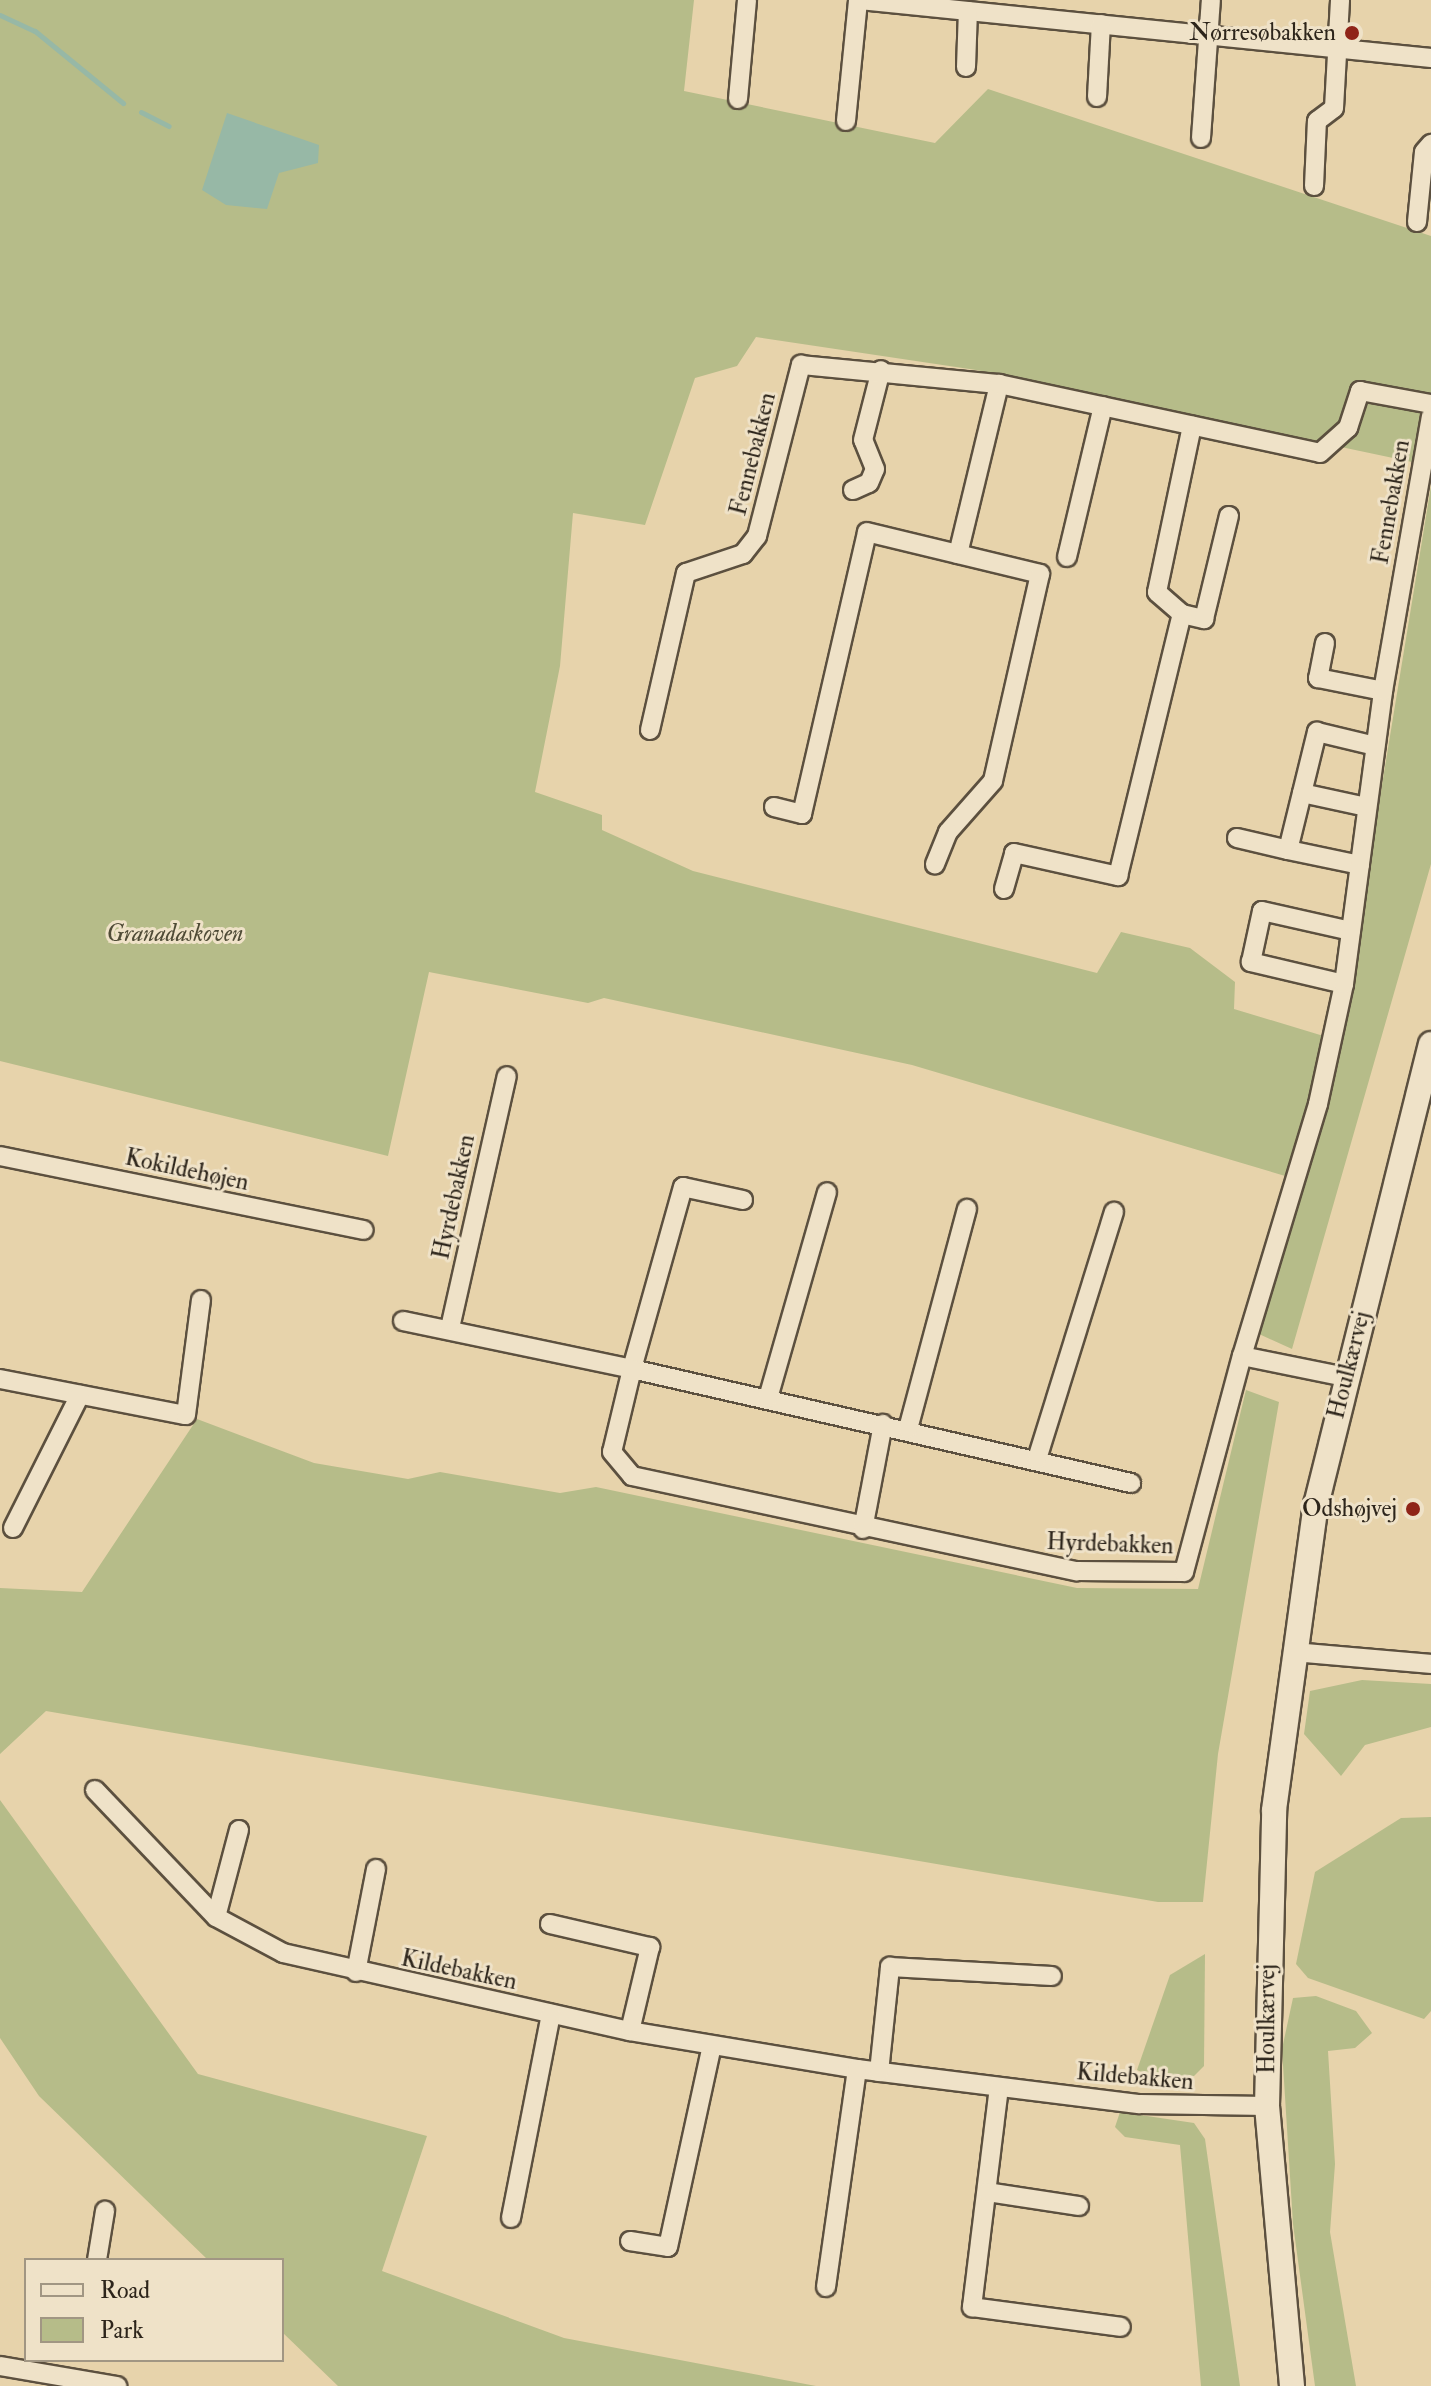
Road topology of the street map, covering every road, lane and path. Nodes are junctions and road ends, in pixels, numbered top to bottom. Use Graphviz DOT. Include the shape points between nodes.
graph roads {
  1 [pos="747,0"];
  2 [pos="859,0"];
  3 [pos="1211,0"];
  4 [pos="1340,0"];
  5 [pos="932,4"];
  6 [pos="1044,9"];
  7 [pos="968,11"];
  8 [pos="1101,24"];
  9 [pos="1208,35"];
  10 [pos="1336,48"];
  11 [pos="1431,58"];
  12 [pos="966,67"];
  13 [pos="1097,97"];
  14 [pos="738,99"];
  15 [pos="846,121"];
  16 [pos="1201,138"];
  17 [pos="1431,144"];
  18 [pos="1314,186"];
  19 [pos="1417,222"];
  20 [pos="881,370"];
  21 [pos="999,384"];
  22 [pos="1431,404"];
  23 [pos="1103,406"];
  24 [pos="1431,416"];
  25 [pos="1192,426"];
  26 [pos="853,490"];
  27 [pos="1229,516"];
  28 [pos="958,554"];
  29 [pos="1067,557"];
  30 [pos="1182,614"];
  31 [pos="1325,643"];
  32 [pos="1383,691"];
  33 [pos="650,730"];
  34 [pos="1375,746"];
  35 [pos="1302,793"];
  36 [pos="774,807"];
  37 [pos="1367,807"];
  38 [pos="1237,838"];
  39 [pos="1288,850"];
  40 [pos="935,865"];
  41 [pos="1360,865"];
  42 [pos="1004,889"];
  43 [pos="1351,931"];
  44 [pos="1344,984"];
  45 [pos="1431,1044"];
  46 [pos="1427,1072"];
  47 [pos="507,1076"];
  48 [pos="1318,1104"];
  49 [pos="0,1156"];
  50 [pos="827,1192"];
  51 [pos="743,1200"];
  52 [pos="967,1209"];
  53 [pos="1114,1212"];
  54 [pos="364,1230"];
  55 [pos="201,1300"];
  56 [pos="403,1321"];
  57 [pos="450,1328"];
  58 [pos="1242,1356"];
  59 [pos="632,1369"];
  60 [pos="1345,1377"];
  61 [pos="0,1379"];
  62 [pos="80,1395"];
  63 [pos="768,1398"];
  64 [pos="883,1424"];
  65 [pos="908,1429"];
  66 [pos="1037,1459"];
  67 [pos="1131,1483"];
  68 [pos="13,1528"];
  69 [pos="863,1529"];
  70 [pos="1294,1652"];
  71 [pos="1431,1664"];
  72 [pos="95,1790"];
  73 [pos="239,1830"];
  74 [pos="376,1869"];
  75 [pos="216,1917"];
  76 [pos="550,1924"];
  77 [pos="356,1972"];
  78 [pos="1052,1976"];
  79 [pos="551,2014"];
  80 [pos="630,2031"];
  81 [pos="712,2046"];
  82 [pos="857,2069"];
  83 [pos="879,2072"];
  84 [pos="999,2087"];
  85 [pos="1267,2106"];
  86 [pos="987,2192"];
  87 [pos="1079,2206"];
  88 [pos="105,2211"];
  89 [pos="511,2218"];
  90 [pos="630,2241"];
  91 [pos="97,2258"];
  92 [pos="826,2287"];
  93 [pos="1121,2327"];
  94 [pos="0,2366"];
  95 [pos="77,2369"];
  96 [pos="117,2386"];
  97 [pos="1292,2386"];
  1 -- 14 [label="street"];
  2 -- 5 [label="street"];
  2 -- 15 [label="street"];
  3 -- 9 [label="street"];
  4 -- 10 [label="street"];
  5 -- 7 [label="street"];
  6 -- 7 [label="street"];
  6 -- 8 [label="street"];
  7 -- 12 [label="street"];
  8 -- 9 [label="street"];
  8 -- 13 [label="street"];
  9 -- 10 [label="street"];
  9 -- 16 [label="street"];
  10 -- 11 [label="street"];
  10 -- 18 [label="street" via="1334,108 1317,121"];
  17 -- 19 [label="street" via="1424,152"];
  20 -- 21 [label="street, Fennebakken"];
  20 -- 26 [label="street" via="863,440 875,469 869,483"];
  20 -- 33 [label="street, Fennebakken" via="801,365 757,536 743,554 686,573"];
  21 -- 23 [label="street, Fennebakken"];
  21 -- 28 [label="street"];
  22 -- 25 [label="street, Fennebakken" via="1360,391 1348,428 1320,453"];
  23 -- 25 [label="street, Fennebakken"];
  23 -- 29 [label="street"];
  24 -- 32 [label="street, Fennebakken"];
  25 -- 30 [label="street" via="1157,592"];
  27 -- 30 [label="street" via="1204,619"];
  28 -- 36 [label="street" via="867,532 802,814"];
  28 -- 40 [label="street" via="1040,574 993,781 948,832"];
  30 -- 42 [label="street" via="1118,876 1014,853"];
  31 -- 32 [label="street" via="1318,678"];
  32 -- 34 [label="street, Fennebakken"];
  34 -- 35 [label="street" via="1317,732"];
  34 -- 37 [label="street, Fennebakken"];
  35 -- 37 [label="street"];
  35 -- 39 [label="street"];
  37 -- 41 [label="street, Fennebakken"];
  38 -- 39 [label="street"];
  39 -- 41 [label="street"];
  41 -- 43 [label="street, Fennebakken"];
  43 -- 44 [label="street, Fennebakken"];
  43 -- 44 [label="street" via="1262,911 1251,962"];
  44 -- 48 [label="street, Fennebakken"];
  45 -- 46 [label="street, Houlkærvej"];
  46 -- 60 [label="street, Houlkærvej"];
  47 -- 57 [label="street, Hyrdebakken"];
  48 -- 58 [label="street, Hyrdebakken"];
  49 -- 54 [label="street, Kokildehøjen"];
  50 -- 63 [label="street"];
  51 -- 59 [label="street, Hyrdebakken" via="683,1187"];
  52 -- 65 [label="street"];
  53 -- 66 [label="street"];
  55 -- 62 [label="street" via="186,1415"];
  56 -- 57 [label="street"];
  57 -- 59 [label="street"];
  58 -- 60 [label="street"];
  58 -- 69 [label="street, Hyrdebakken" via="1184,1572 1064,1569"];
  59 -- 63 [label="street"];
  59 -- 69 [label="street, Hyrdebakken" via="612,1452 632,1476"];
  60 -- 70 [label="street, Houlkærvej"];
  61 -- 62 [label="street"];
  62 -- 68 [label="street"];
  63 -- 64 [label="street"];
  64 -- 65 [label="street"];
  64 -- 69 [label="street"];
  65 -- 66 [label="street"];
  66 -- 67 [label="street"];
  70 -- 71 [label="street"];
  70 -- 85 [label="street, Houlkærvej" via="1274,1810"];
  72 -- 75 [label="street, Kildebakken"];
  73 -- 75 [label="street"];
  74 -- 77 [label="street"];
  75 -- 77 [label="street, Kildebakken" via="283,1953"];
  76 -- 80 [label="street" via="650,1947"];
  77 -- 79 [label="street, Kildebakken"];
  78 -- 83 [label="street" via="890,1967"];
  79 -- 80 [label="street, Kildebakken"];
  79 -- 89 [label="street"];
  80 -- 81 [label="street, Kildebakken"];
  81 -- 82 [label="street, Kildebakken"];
  81 -- 90 [label="street" via="668,2247"];
  82 -- 83 [label="street, Kildebakken"];
  82 -- 92 [label="street"];
  83 -- 84 [label="street, Kildebakken"];
  84 -- 85 [label="street, Kildebakken" via="1140,2104"];
  84 -- 86 [label="street"];
  85 -- 97 [label="street, Houlkærvej"];
  86 -- 87 [label="street"];
  86 -- 93 [label="street" via="972,2307"];
  88 -- 91 [label="street"];
  94 -- 95 [label="street"];
  95 -- 96 [label="street"];
}
